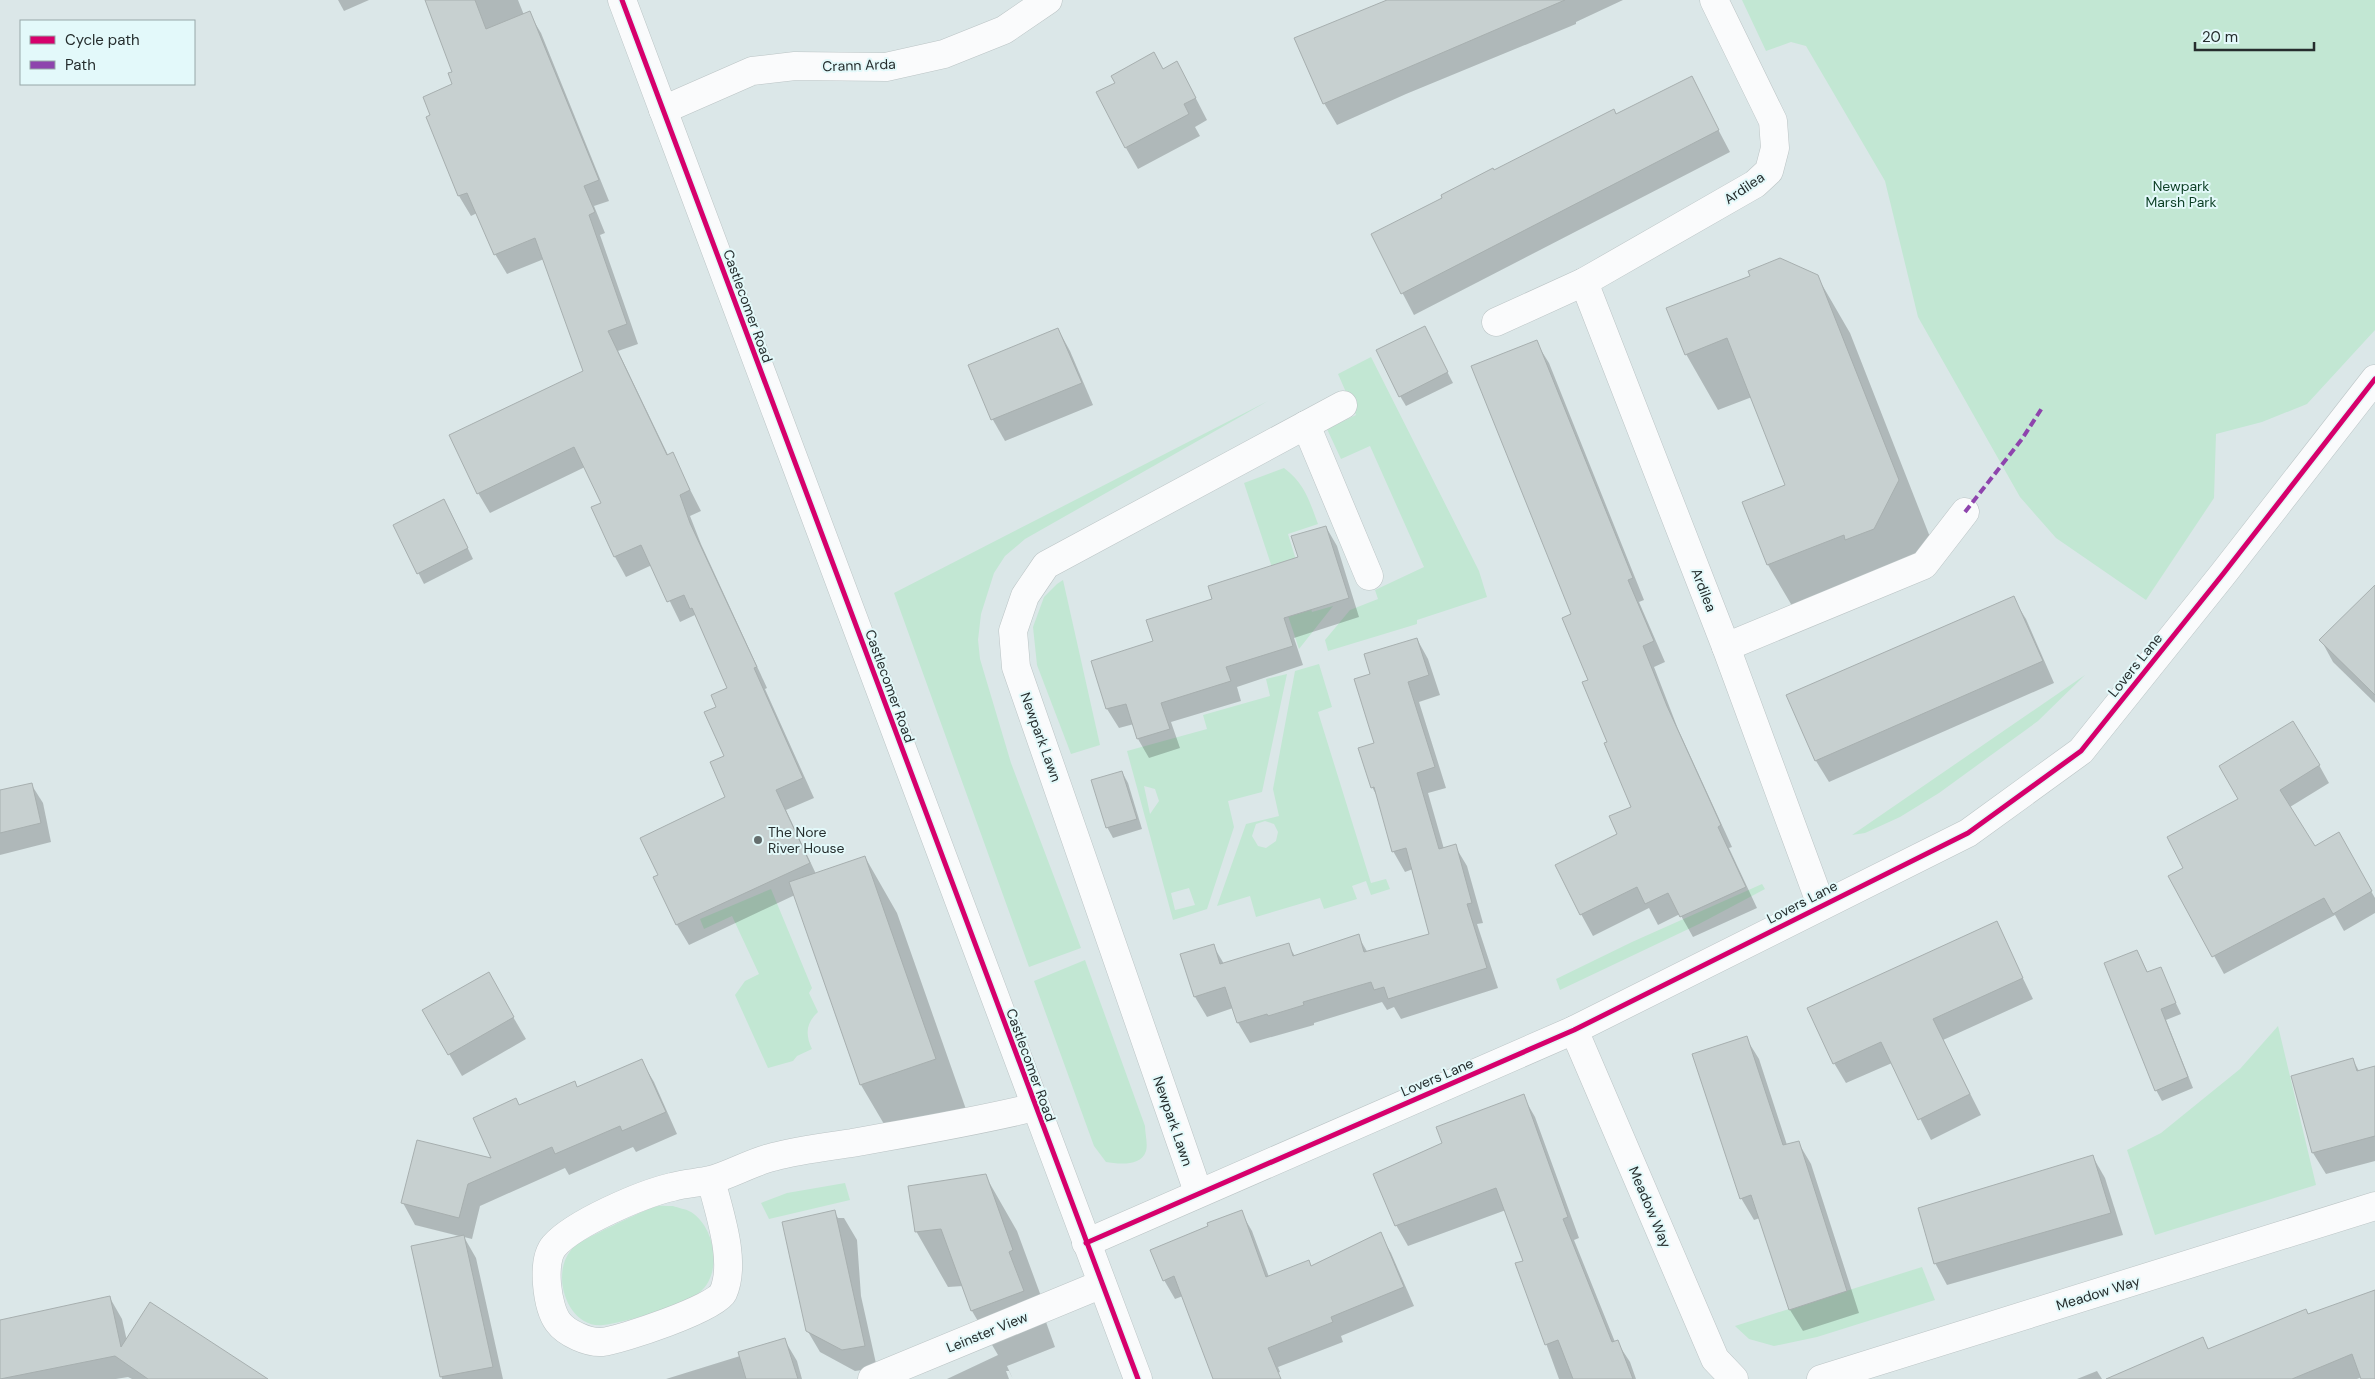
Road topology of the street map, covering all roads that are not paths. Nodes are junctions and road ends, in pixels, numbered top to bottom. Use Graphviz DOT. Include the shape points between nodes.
graph roads {
  1 [pos="622,0"];
  2 [pos="1048,0"];
  3 [pos="1714,0"];
  4 [pos="663,110"];
  5 [pos="1584,282"];
  6 [pos="1496,322"];
  7 [pos="2375,379"];
  8 [pos="1343,406"];
  9 [pos="1306,425"];
  10 [pos="1965,512"];
  11 [pos="1369,576"];
  12 [pos="1726,647"];
  13 [pos="1822,905"];
  14 [pos="1574,1030"];
  15 [pos="1034,1107"];
  16 [pos="718,1177"];
  17 [pos="1198,1192"];
  18 [pos="2375,1206"];
  19 [pos="1086,1243"];
  20 [pos="1102,1284"];
  21 [pos="872,1379"];
  22 [pos="1138,1379"];
  23 [pos="1734,1379"];
  24 [pos="1822,1379"];
  1 -- 4 [label="street, Castlecomer Road"];
  2 -- 4 [label="street, Crann Arda" via="1004,30 944,54 886,67 795,66 752,71"];
  3 -- 5 [label="street, Ardilea" via="1772,121 1775,148 1769,171 1755,184"];
  4 -- 15 [label="street, Castlecomer Road"];
  5 -- 6 [label="street, Ardilea"];
  5 -- 12 [label="street, Ardilea"];
  7 -- 13 [label="street, Lovers Lane" via="2081,751 1968,833"];
  8 -- 9 [label="street, Newpark Lawn"];
  9 -- 11 [label="street"];
  9 -- 17 [label="street, Newpark Lawn" via="1046,565 1025,596 1013,631 1016,667"];
  10 -- 12 [label="street" via="1924,565"];
  12 -- 13 [label="street, Ardilea"];
  13 -- 14 [label="street, Lovers Lane"];
  14 -- 17 [label="street, Lovers Lane"];
  14 -- 23 [label="street, Meadow Way" via="1715,1359"];
  15 -- 16 [label="street" via="986,1119 773,1157"];
  15 -- 19 [label="street, Castlecomer Road"];
  16 -- 16 [label="street" via="644,1194 566,1234 552,1248 546,1271 548,1295 558,1323 577,1336 599,1342 615,1340 707,1306 722,1295 729,1275"];
  17 -- 19 [label="street, Lovers Lane"];
  18 -- 24 [label="street, Meadow Way"];
  19 -- 20 [label="street, Castlecomer Road"];
  20 -- 21 [label="street, Leinster View"];
  20 -- 22 [label="street, Castlecomer Road"];
}
